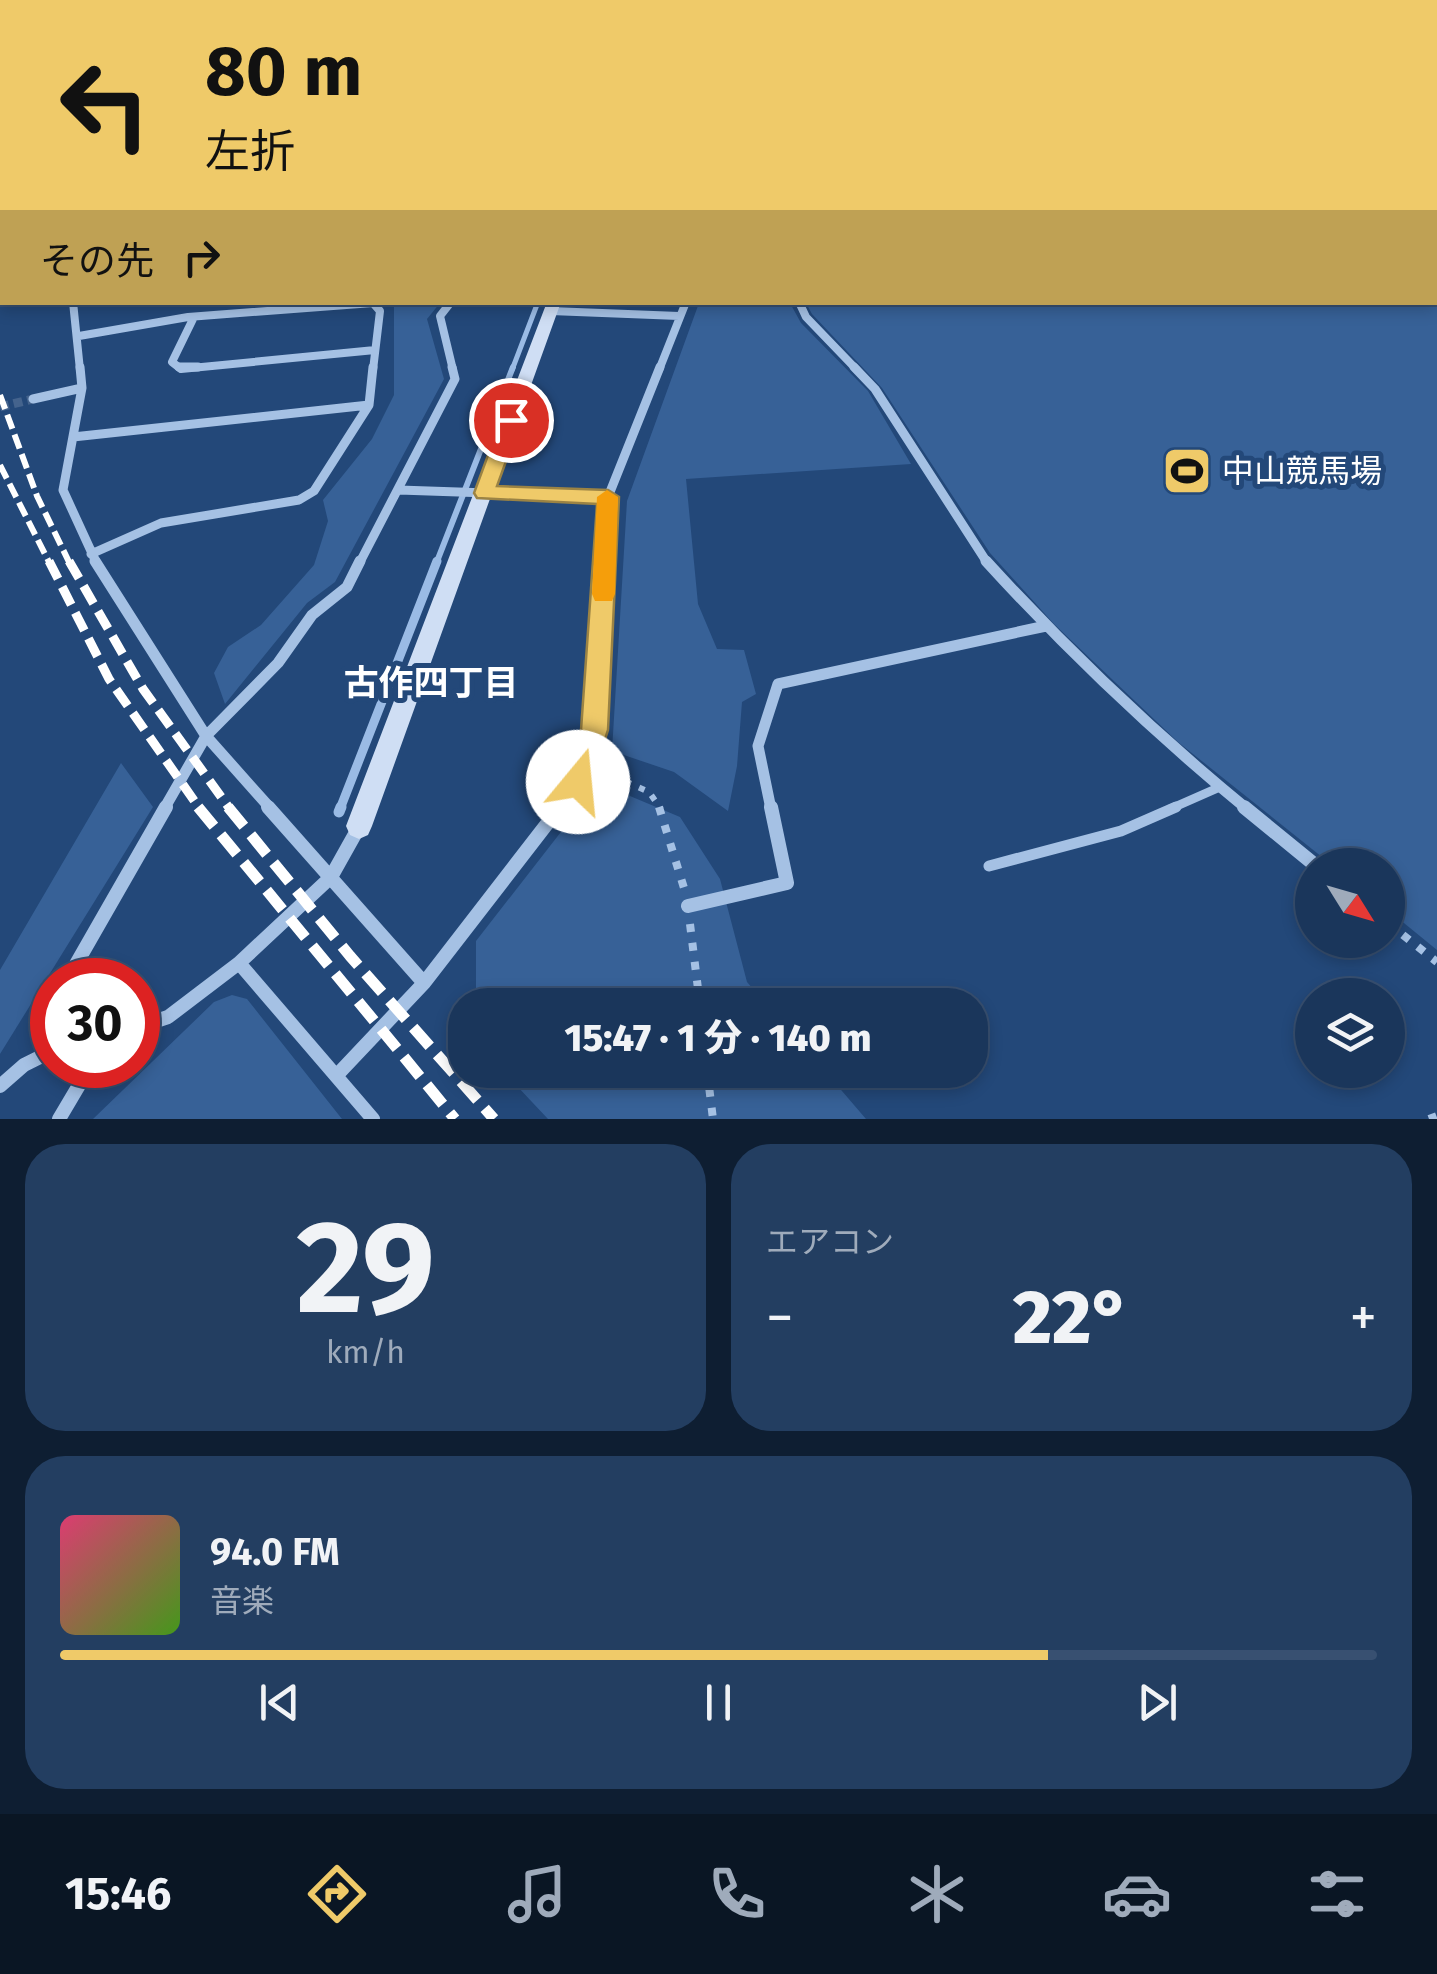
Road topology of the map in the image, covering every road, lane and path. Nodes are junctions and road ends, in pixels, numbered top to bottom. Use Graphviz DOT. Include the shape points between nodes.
graph roads {
  1 [pos="74,305"];
  2 [pos="350,305"];
  3 [pos="376,305"];
  4 [pos="449,305"];
  5 [pos="684,305"];
  6 [pos="800,305"];
  7 [pos="553,307"];
  8 [pos="679,316"];
  9 [pos="193,318"];
  10 [pos="79,336"];
  11 [pos="375,350"];
  12 [pos="82,388"];
  13 [pos="33,400"];
  14 [pos="369,406"];
  15 [pos="73,437"];
  16 [pos="399,490"];
  17 [pos="484,493"];
  18 [pos="608,497"];
  19 [pos="92,554"];
  20 [pos="1046,626"];
  21 [pos="206,736"];
  22 [pos="584,763"];
  23 [pos="1220,787"];
  24 [pos="360,826"];
  25 [pos="1295,849"];
  26 [pos="989,866"];
  27 [pos="331,877"];
  28 [pos="688,906"];
  29 [pos="1405,937"];
  30 [pos="80,958"];
  31 [pos="1437,962"];
  32 [pos="239,963"];
  33 [pos="424,983"];
  34 [pos="698,988"];
  35 [pos="160,1020"];
  36 [pos="30,1062"];
  37 [pos="338,1074"];
  38 [pos="0,1086"];
  39 [pos="77,1088"];
  40 [pos="710,1088"];
  41 [pos="1437,1116"];
  42 [pos="59,1119"];
  43 [pos="373,1119"];
  44 [pos="713,1119"];
  45 [pos="1429,1119"];
  1 -- 10 [label="street"];
  2 -- 9 [label="street"];
  3 -- 11 [label="street"];
  4 -- 16 [label="street" via="440,316 455,378"];
  5 -- 8 [label="street"];
  6 -- 20 [label="street" via="875,390 982,558"];
  7 -- 8 [label="street"];
  7 -- 17 [label="street"];
  8 -- 18 [label="street"];
  9 -- 10 [label="street"];
  9 -- 11 [label="street" via="172,362 181,370"];
  10 -- 12 [label="street"];
  11 -- 14 [label="street"];
  12 -- 13 [label="street"];
  12 -- 15 [label="street"];
  14 -- 15 [label="street"];
  14 -- 19 [label="street" via="314,491 299,500 161,524"];
  15 -- 19 [label="street" via="63,490"];
  16 -- 17 [label="street"];
  16 -- 21 [label="street" via="347,588 312,615 278,663"];
  17 -- 18 [label="street"];
  17 -- 24 [label="street"];
  18 -- 22 [label="street" via="594,730"];
  19 -- 21 [label="street"];
  20 -- 23 [label="street" via="1156,735"];
  20 -- 28 [label="street" via="778,684 758,746 786,883"];
  21 -- 27 [label="street"];
  21 -- 30 [label="street"];
  22 -- 28 [label="path" via="648,792 664,814"];
  22 -- 33 [label="street" via="578,782"];
  23 -- 25 [label="street"];
  23 -- 26 [label="lane" via="1121,830"];
  24 -- 27 [label="street"];
  27 -- 32 [label="street"];
  27 -- 33 [label="street"];
  28 -- 34 [label="path"];
  29 -- 31 [label="path"];
  32 -- 35 [label="street"];
  32 -- 37 [label="street"];
  33 -- 37 [label="street"];
  36 -- 38 [label="street"];
  37 -- 43 [label="street"];
  39 -- 42 [label="street"];
  40 -- 44 [label="path"];
  41 -- 45 [label="path"];
}
